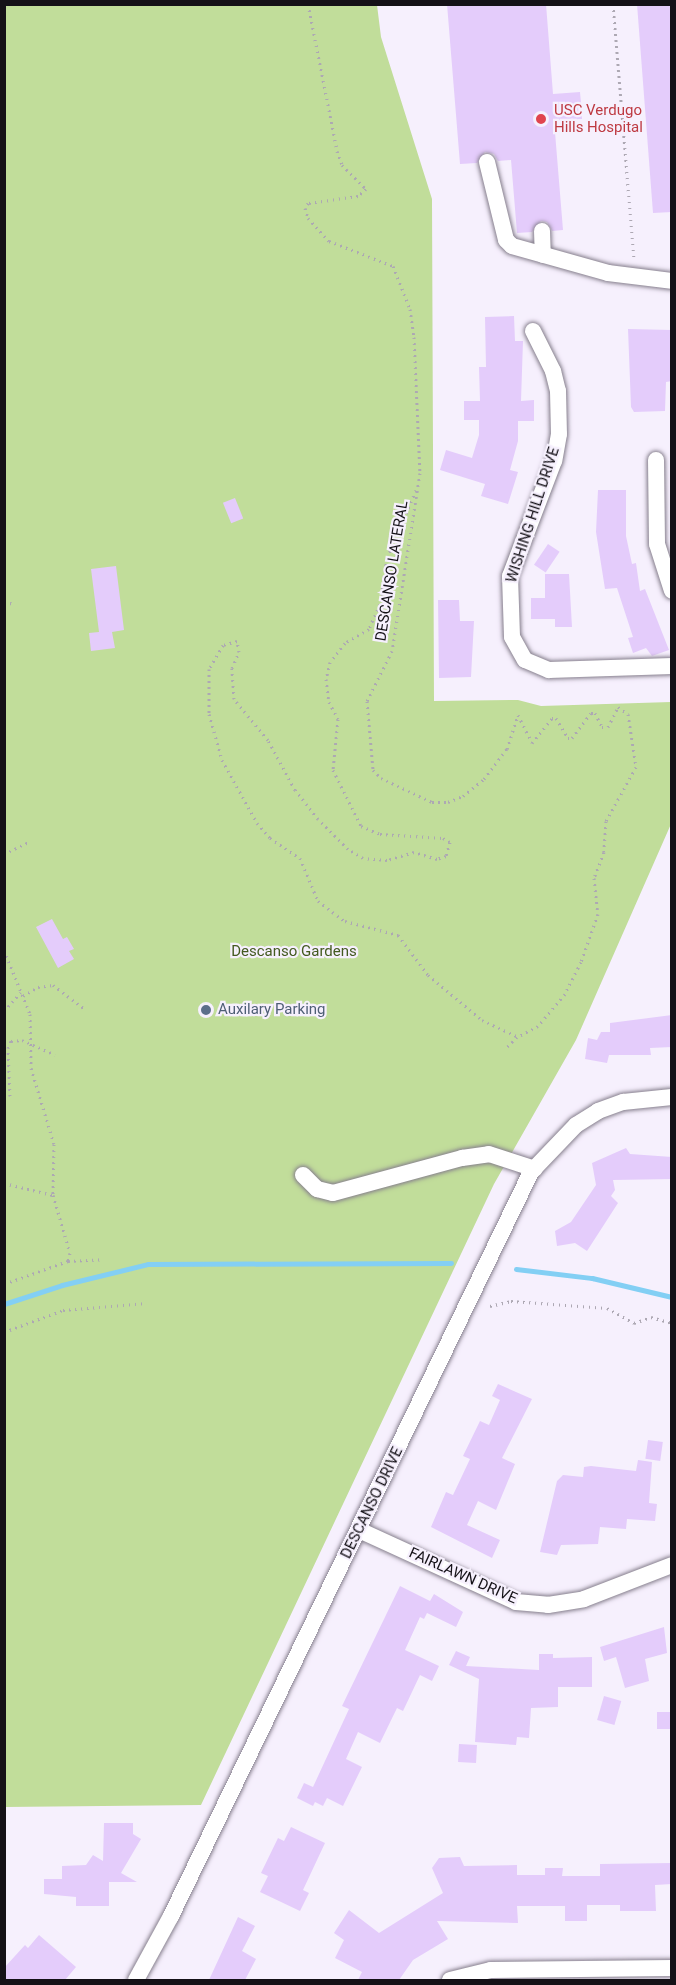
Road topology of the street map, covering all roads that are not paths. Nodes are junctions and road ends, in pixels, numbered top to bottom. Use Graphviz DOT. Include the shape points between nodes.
graph roads {
  1 [pos="487,162"];
  2 [pos="542,231"];
  3 [pos="543,255"];
  4 [pos="672,281"];
  5 [pos="534,331"];
  6 [pos="656,460"];
  7 [pos="672,591"];
  8 [pos="672,666"];
  9 [pos="672,1096"];
  10 [pos="535,1168"];
  11 [pos="303,1175"];
  12 [pos="359,1530"];
  13 [pos="672,1565"];
  14 [pos="672,1968"];
  15 [pos="136,1980"];
  16 [pos="450,1980"];
  1 -- 3 [label="street" via="506,240 512,246"];
  2 -- 3 [label="street"];
  3 -- 4 [label="street" via="609,273"];
  5 -- 8 [label="street, WISHING HILL DRIVE" via="558,391 559,434 554,461 510,576 512,638 525,660 549,670"];
  6 -- 7 [label="street" via="657,544"];
  9 -- 10 [label="street, DESCANSO DRIVE" via="623,1102 598,1112 576,1125"];
  10 -- 11 [label="street" via="489,1154 480,1155 333,1193 317,1189"];
  10 -- 12 [label="street, DESCANSO DRIVE"];
  12 -- 13 [label="street, FAIRLAWN DRIVE" via="516,1602 549,1605 584,1599"];
  12 -- 15 [label="street, DESCANSO DRIVE"];
  14 -- 16 [label="street" via="491,1970"];
}
